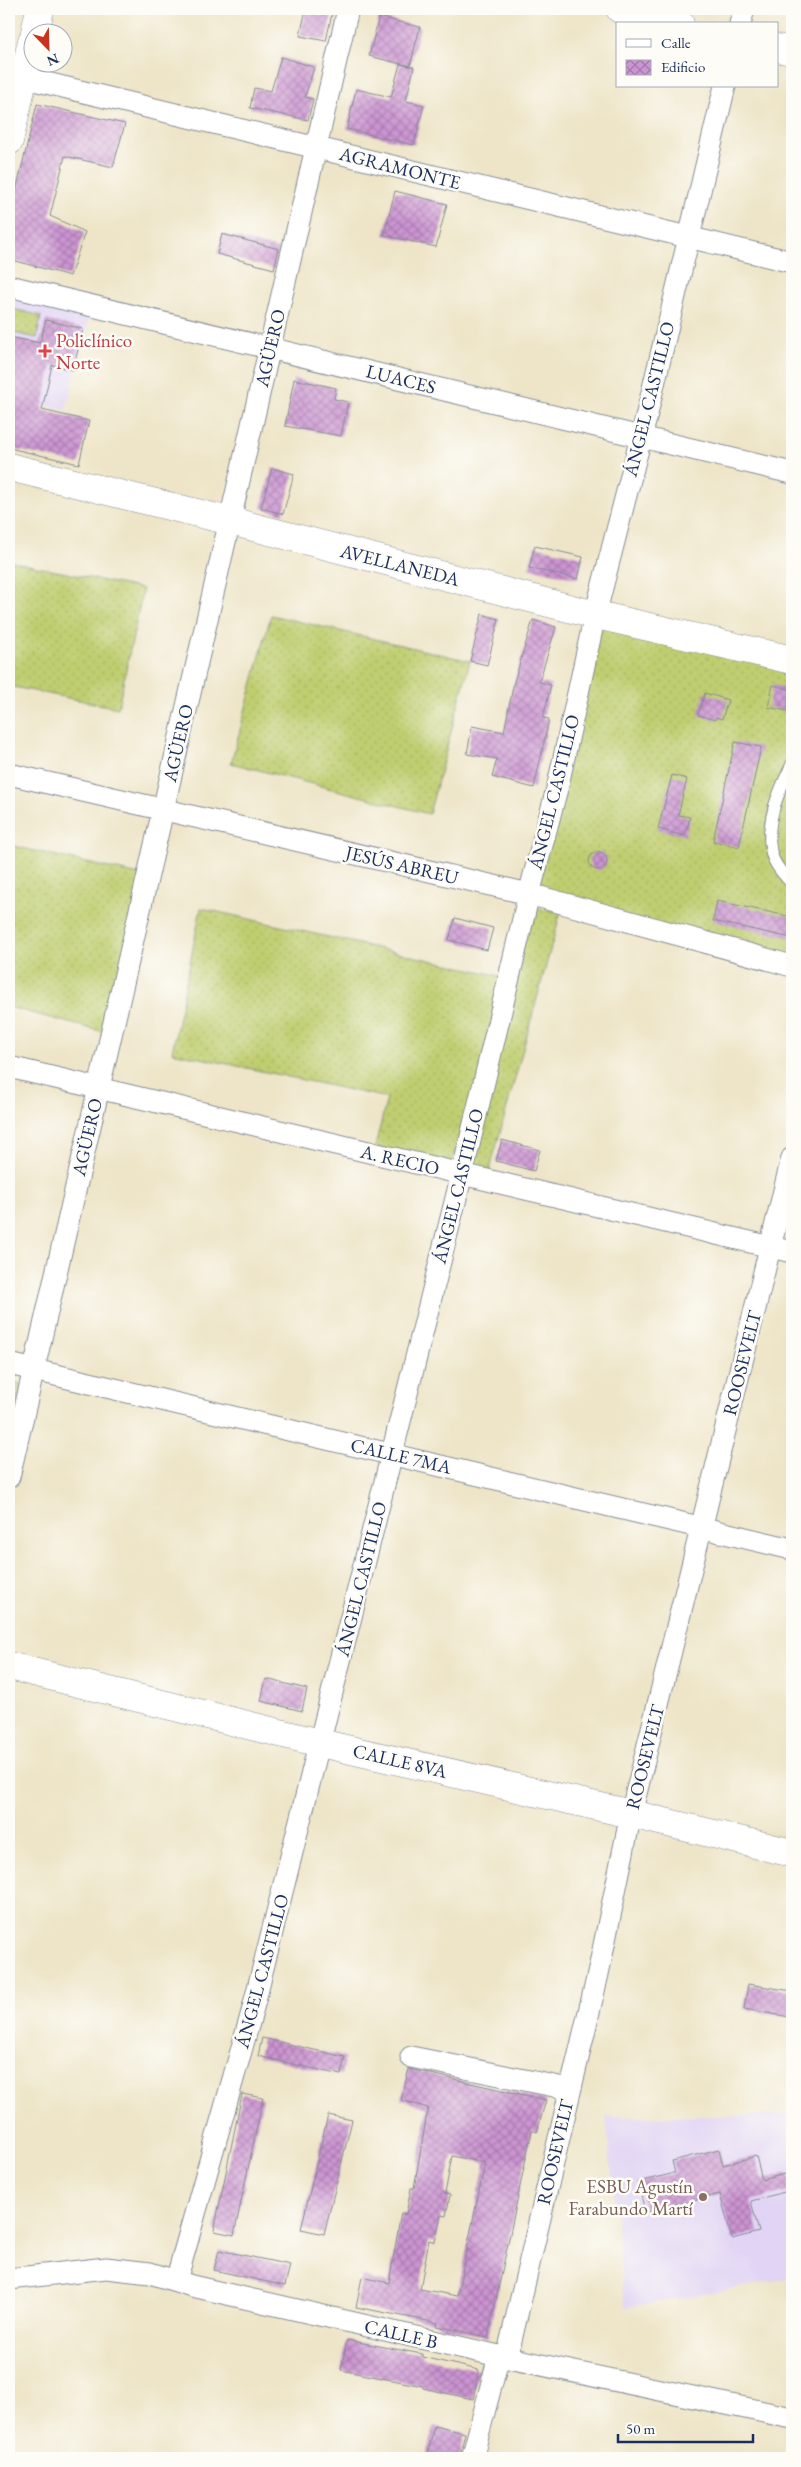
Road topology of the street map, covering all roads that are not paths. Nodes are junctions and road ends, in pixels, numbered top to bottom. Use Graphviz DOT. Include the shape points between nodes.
graph roads {
  1 [pos="40,9"];
  2 [pos="348,9"];
  3 [pos="620,9"];
  4 [pos="744,9"];
  5 [pos="37,22"];
  6 [pos="672,22"];
  7 [pos="741,22"];
  8 [pos="778,48"];
  9 [pos="792,51"];
  10 [pos="22,63"];
  11 [pos="16,76"];
  12 [pos="725,88"];
  13 [pos="9,140"];
  14 [pos="316,148"];
  15 [pos="688,238"];
  16 [pos="792,262"];
  17 [pos="9,286"];
  18 [pos="270,348"];
  19 [pos="641,437"];
  20 [pos="9,467"];
  21 [pos="792,474"];
  22 [pos="230,521"];
  23 [pos="595,615"];
  24 [pos="792,660"];
  25 [pos="792,764"];
  26 [pos="9,774"];
  27 [pos="163,810"];
  28 [pos="792,884"];
  29 [pos="529,894"];
  30 [pos="792,966"];
  31 [pos="9,1067"];
  32 [pos="98,1088"];
  33 [pos="792,1158"];
  34 [pos="462,1174"];
  35 [pos="771,1246"];
  36 [pos="792,1252"];
  37 [pos="9,1364"];
  38 [pos="34,1369"];
  39 [pos="392,1454"];
  40 [pos="9,1477"];
  41 [pos="702,1527"];
  42 [pos="792,1549"];
  43 [pos="9,1666"];
  44 [pos="320,1743"];
  45 [pos="631,1814"];
  46 [pos="792,1853"];
  47 [pos="411,2057"];
  48 [pos="569,2089"];
  49 [pos="9,2279"];
  50 [pos="176,2281"];
  51 [pos="503,2357"];
  52 [pos="792,2418"];
  53 [pos="472,2458"];
  1 -- 5 [label="street"];
  2 -- 14 [label="street, AGÜERO"];
  3 -- 6 [label="street"];
  4 -- 7 [label="street"];
  8 -- 9 [label="street"];
  10 -- 11 [label="street"];
  11 -- 13 [label="street"];
  11 -- 14 [label="street, AGRAMONTE"];
  12 -- 15 [label="street, ÁNGEL CASTILLO"];
  14 -- 15 [label="street, AGRAMONTE"];
  14 -- 18 [label="street, AGÜERO"];
  15 -- 16 [label="street, AGRAMONTE"];
  15 -- 19 [label="street, ÁNGEL CASTILLO"];
  17 -- 18 [label="street, LUACES"];
  18 -- 19 [label="street, LUACES"];
  18 -- 22 [label="street, AGÜERO"];
  19 -- 21 [label="street, LUACES"];
  19 -- 23 [label="street, ÁNGEL CASTILLO"];
  20 -- 22 [label="street, AVELLANEDA"];
  22 -- 23 [label="street, AVELLANEDA"];
  22 -- 27 [label="street, AGÜERO"];
  23 -- 24 [label="street, AVELLANEDA"];
  23 -- 29 [label="street, ÁNGEL CASTILLO" via="558,785"];
  25 -- 28 [label="lane" via="778,792 770,825 771,852 779,869"];
  26 -- 27 [label="street, JESÚS ABREU"];
  27 -- 29 [label="street, JESÚS ABREU"];
  27 -- 32 [label="street, AGÜERO"];
  29 -- 30 [label="street, JESÚS ABREU"];
  29 -- 34 [label="street, ÁNGEL CASTILLO"];
  31 -- 32 [label="street, A. RECIO"];
  32 -- 34 [label="street, A. RECIO"];
  32 -- 38 [label="street, AGÜERO"];
  33 -- 35 [label="street, ROOSEVELT"];
  34 -- 35 [label="street, A. RECIO"];
  34 -- 39 [label="street, ÁNGEL CASTILLO"];
  35 -- 36 [label="street, A. RECIO"];
  35 -- 41 [label="street, ROOSEVELT"];
  37 -- 38 [label="street, CALLE 7MA"];
  38 -- 39 [label="street, CALLE 7MA"];
  38 -- 40 [label="street, AGÜERO"];
  39 -- 41 [label="street, CALLE 7MA"];
  39 -- 44 [label="street, ÁNGEL CASTILLO"];
  41 -- 42 [label="street, CALLE 7MA"];
  41 -- 45 [label="street, ROOSEVELT"];
  43 -- 44 [label="street, CALLE 8VA"];
  44 -- 45 [label="street, CALLE 8VA"];
  44 -- 50 [label="street, ÁNGEL CASTILLO" via="252,2012"];
  45 -- 46 [label="street, CALLE 8VA"];
  45 -- 48 [label="street, ROOSEVELT" via="598,1974"];
  47 -- 48 [label="street"];
  48 -- 51 [label="street, ROOSEVELT"];
  49 -- 50 [label="street, CALLE B" via="106,2268"];
  50 -- 51 [label="street, CALLE B"];
  51 -- 52 [label="street, CALLE B"];
  51 -- 53 [label="street, ROOSEVELT"];
}
